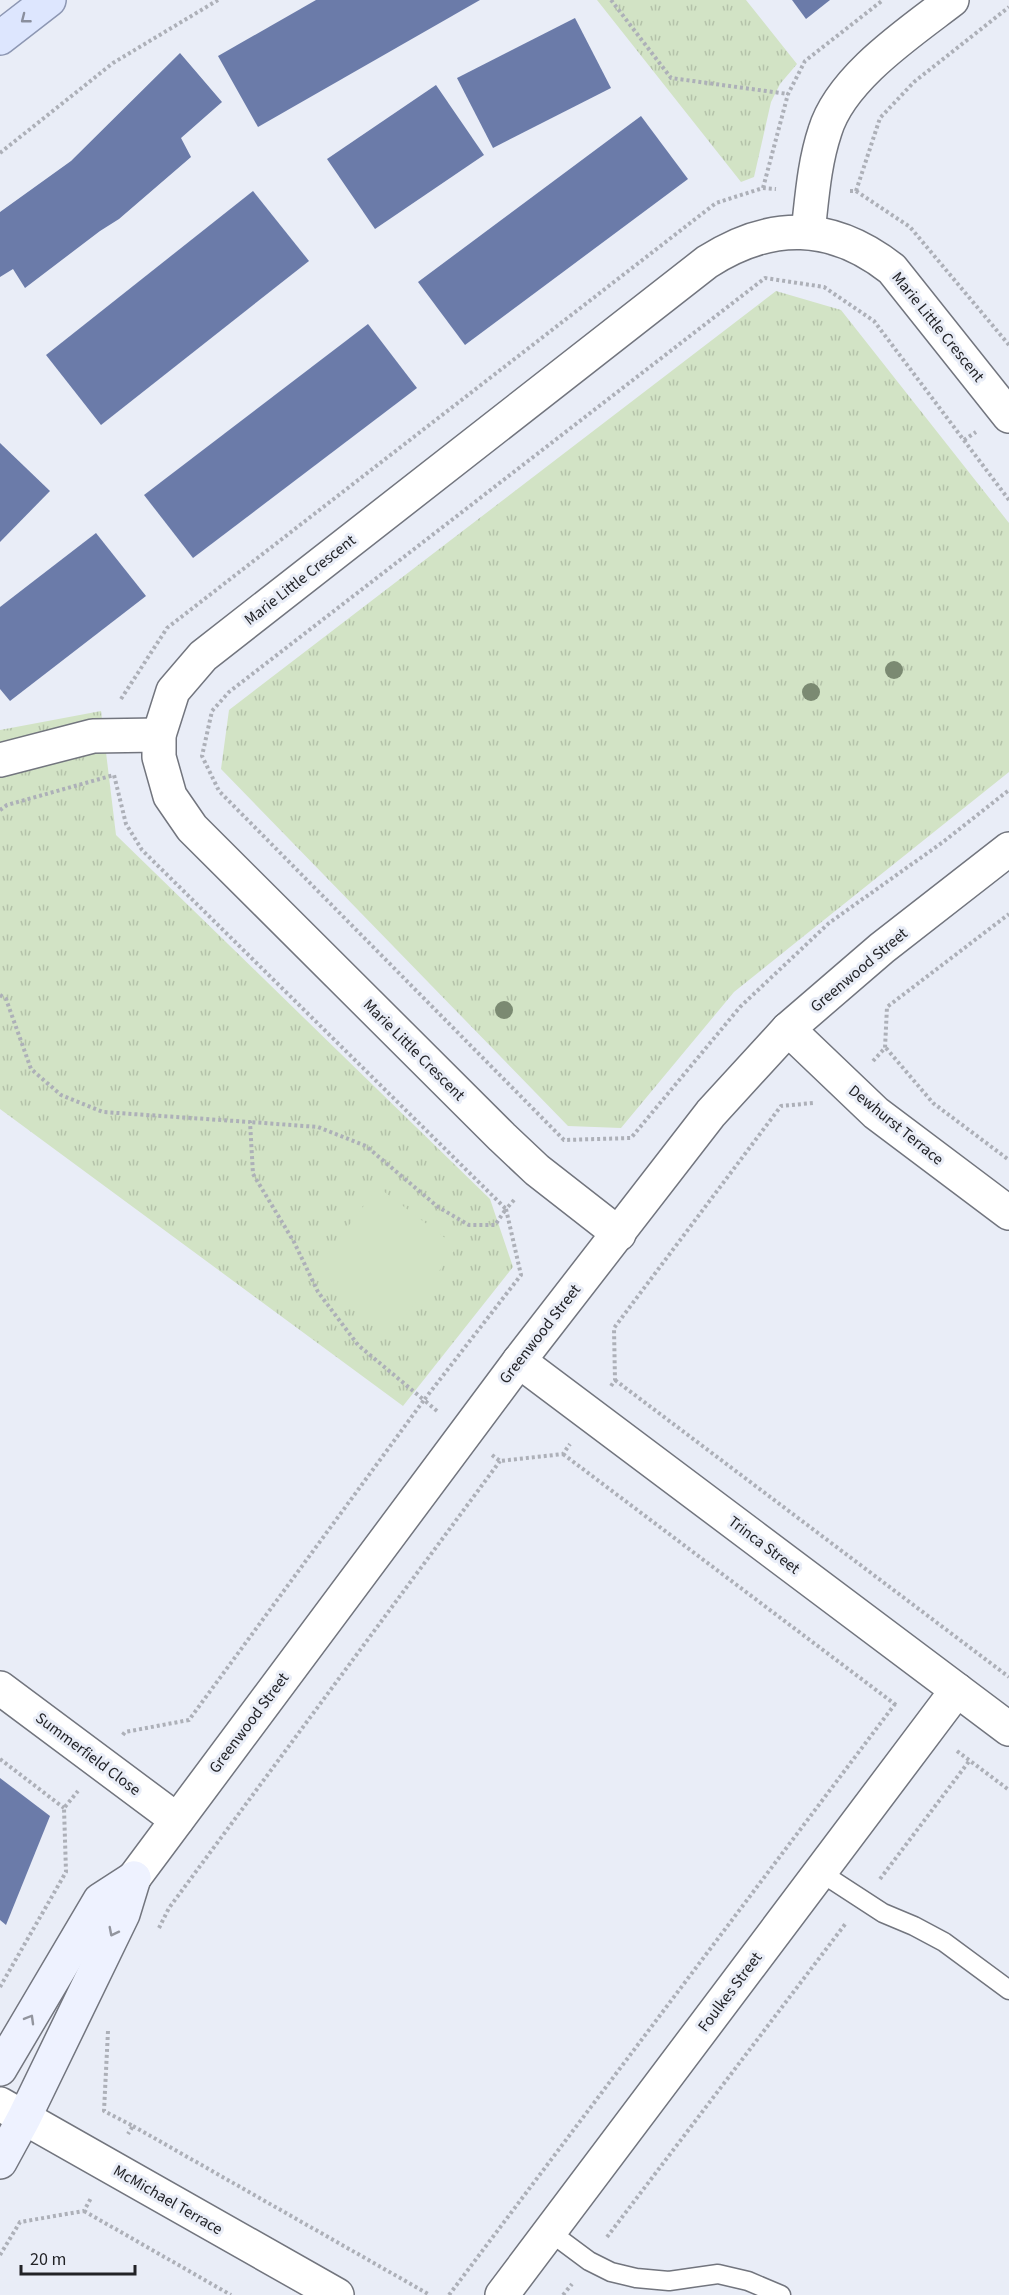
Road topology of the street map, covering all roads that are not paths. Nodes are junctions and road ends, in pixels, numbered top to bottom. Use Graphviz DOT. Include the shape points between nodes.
graph roads {
  1 [pos="49,0"];
  2 [pos="952,0"];
  3 [pos="0,38"];
  4 [pos="808,232"];
  5 [pos="1009,416"];
  6 [pos="159,735"];
  7 [pos="0,760"];
  8 [pos="1009,849"];
  9 [pos="788,1029"];
  10 [pos="1009,1213"];
  11 [pos="619,1233"];
  12 [pos="519,1360"];
  13 [pos="0,1688"];
  14 [pos="957,1690"];
  15 [pos="1009,1729"];
  16 [pos="177,1820"];
  17 [pos="820,1872"];
  18 [pos="134,1878"];
  19 [pos="1009,1990"];
  20 [pos="0,2069"];
  21 [pos="12,2111"];
  22 [pos="0,2162"];
  23 [pos="550,2232"];
  24 [pos="337,2295"];
  25 [pos="502,2295"];
  26 [pos="781,2295"];
  1 -- 3 [label="main road, one-way"];
  2 -- 4 [label="street" via="880,57 848,89 825,129 814,172"];
  4 -- 5 [label="street, Marie Little Crescent" via="831,236 874,255 892,269"];
  4 -- 6 [label="street, Marie Little Crescent" via="767,234 727,249 707,262 203,656 173,691"];
  6 -- 7 [label="street" via="93,736"];
  6 -- 11 [label="street, Marie Little Crescent" via="159,757 170,796 192,828 502,1137 537,1170"];
  8 -- 9 [label="street, Greenwood Street" via="882,948"];
  9 -- 10 [label="street, Dewhurst Terrace" via="876,1113"];
  9 -- 11 [label="street, Greenwood Street" via="711,1113"];
  11 -- 12 [label="street, Greenwood Street"];
  12 -- 14 [label="street, Trinca Street"];
  12 -- 16 [label="street, Greenwood Street"];
  13 -- 16 [label="street, Summerfield Close"];
  14 -- 15 [label="street, Trinca Street"];
  14 -- 17 [label="street, Foulkes Street"];
  16 -- 18 [label="street, Greenwood Street"];
  17 -- 19 [label="lane" via="862,1901 944,1942"];
  17 -- 23 [label="street, Foulkes Street"];
  20 -- 18 [label="street, Greenwood Street, one-way" via="100,1900"];
  18 -- 21 [label="street, Greenwood Street, one-way" via="123,1914 75,2008"];
  21 -- 22 [label="street, Greenwood Street"];
  21 -- 24 [label="street, McMichael Terrace"];
  23 -- 25 [label="street, Foulkes Street"];
  23 -- 26 [label="lane" via="611,2272 669,2281 717,2274 748,2281"];
}
